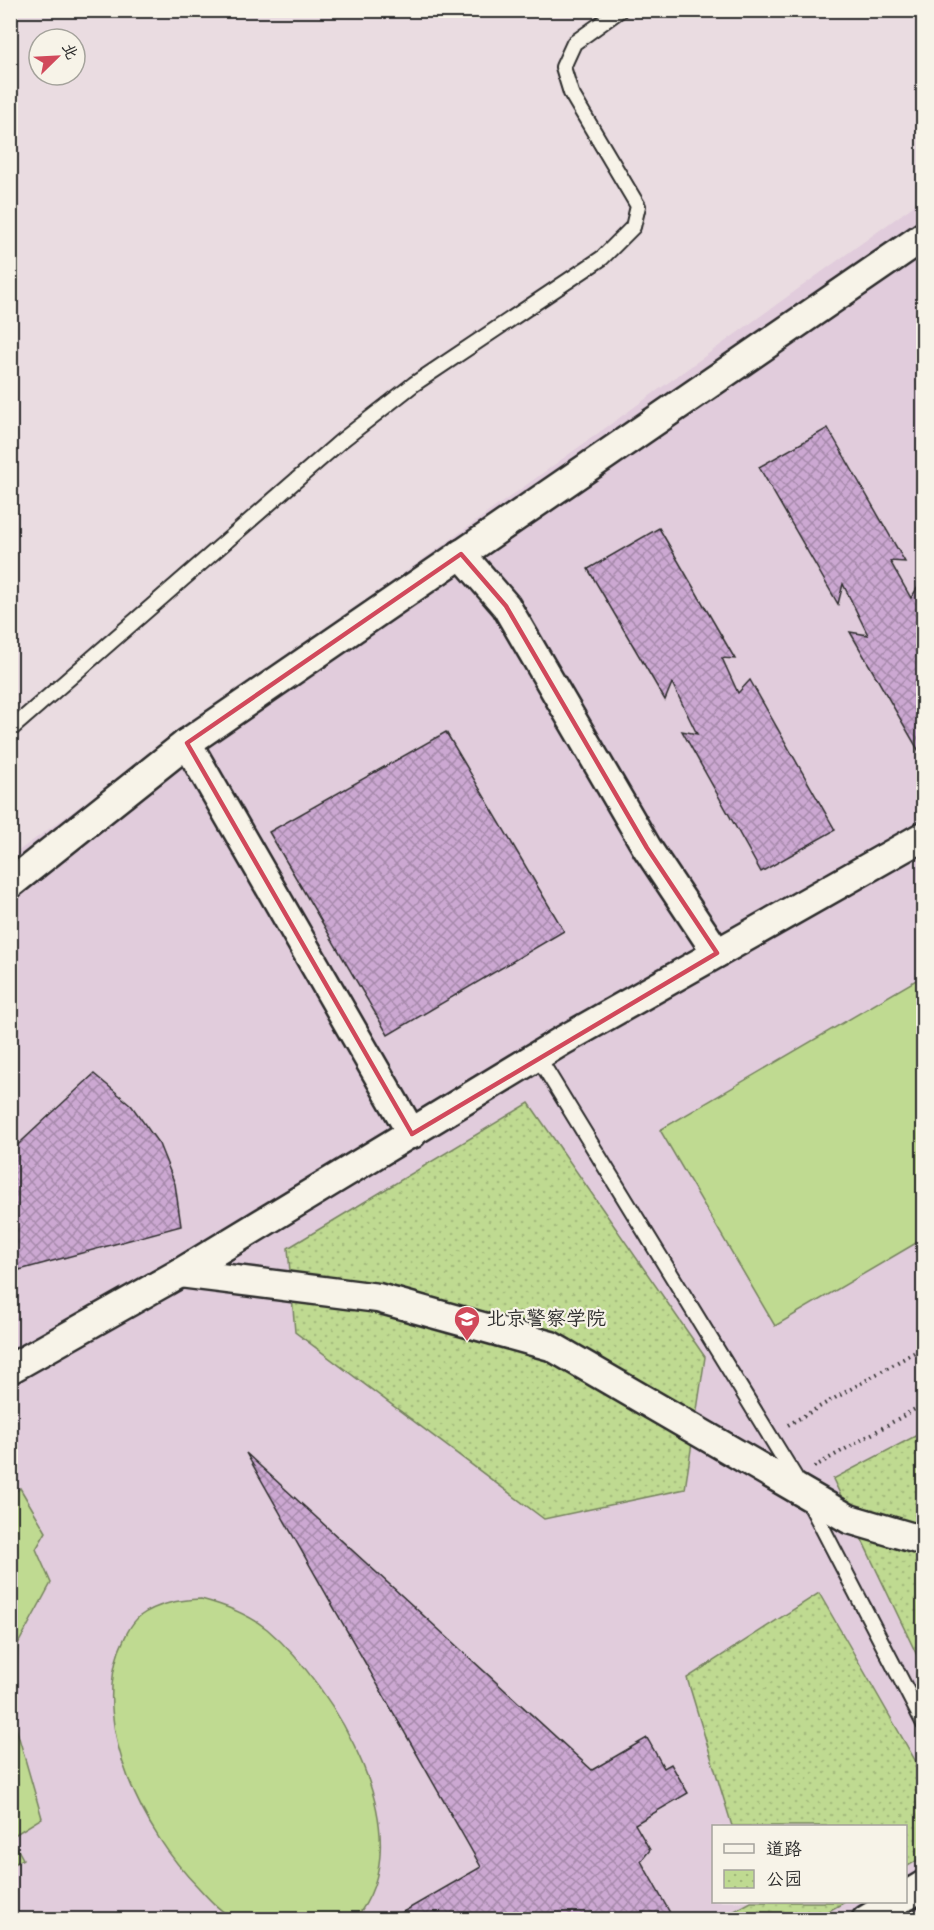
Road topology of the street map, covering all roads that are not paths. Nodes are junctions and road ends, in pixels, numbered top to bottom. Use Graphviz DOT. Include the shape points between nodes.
graph roads {
  1 [pos="620,10"];
  2 [pos="924,236"];
  3 [pos="461,554"];
  4 [pos="10,730"];
  5 [pos="187,743"];
  6 [pos="924,836"];
  7 [pos="10,884"];
  8 [pos="717,953"];
  9 [pos="538,1057"];
  10 [pos="412,1134"];
  11 [pos="180,1273"];
  12 [pos="10,1368"];
  13 [pos="800,1485"];
  14 [pos="924,1541"];
  15 [pos="924,1724"];
  16 [pos="924,1885"];
  17 [pos="907,1895"];
  18 [pos="894,1903"];
  19 [pos="866,1920"];
  1 -- 4 [label="lane" via="574,43 563,67 571,93 639,206 633,227 602,258 414,384 341,441"];
  2 -- 3 [label="street"];
  3 -- 5 [label="street"];
  3 -- 8 [label="street" via="506,606 647,848"];
  5 -- 7 [label="street"];
  5 -- 10 [label="street"];
  6 -- 8 [label="street"];
  8 -- 9 [label="street"];
  9 -- 10 [label="street"];
  9 -- 13 [label="lane"];
  10 -- 11 [label="street"];
  11 -- 12 [label="street"];
  11 -- 13 [label="street" via="378,1298 551,1346"];
  13 -- 14 [label="street" via="849,1519"];
  13 -- 15 [label="lane"];
  16 -- 17 [label="street"];
  18 -- 19 [label="street"];
}
